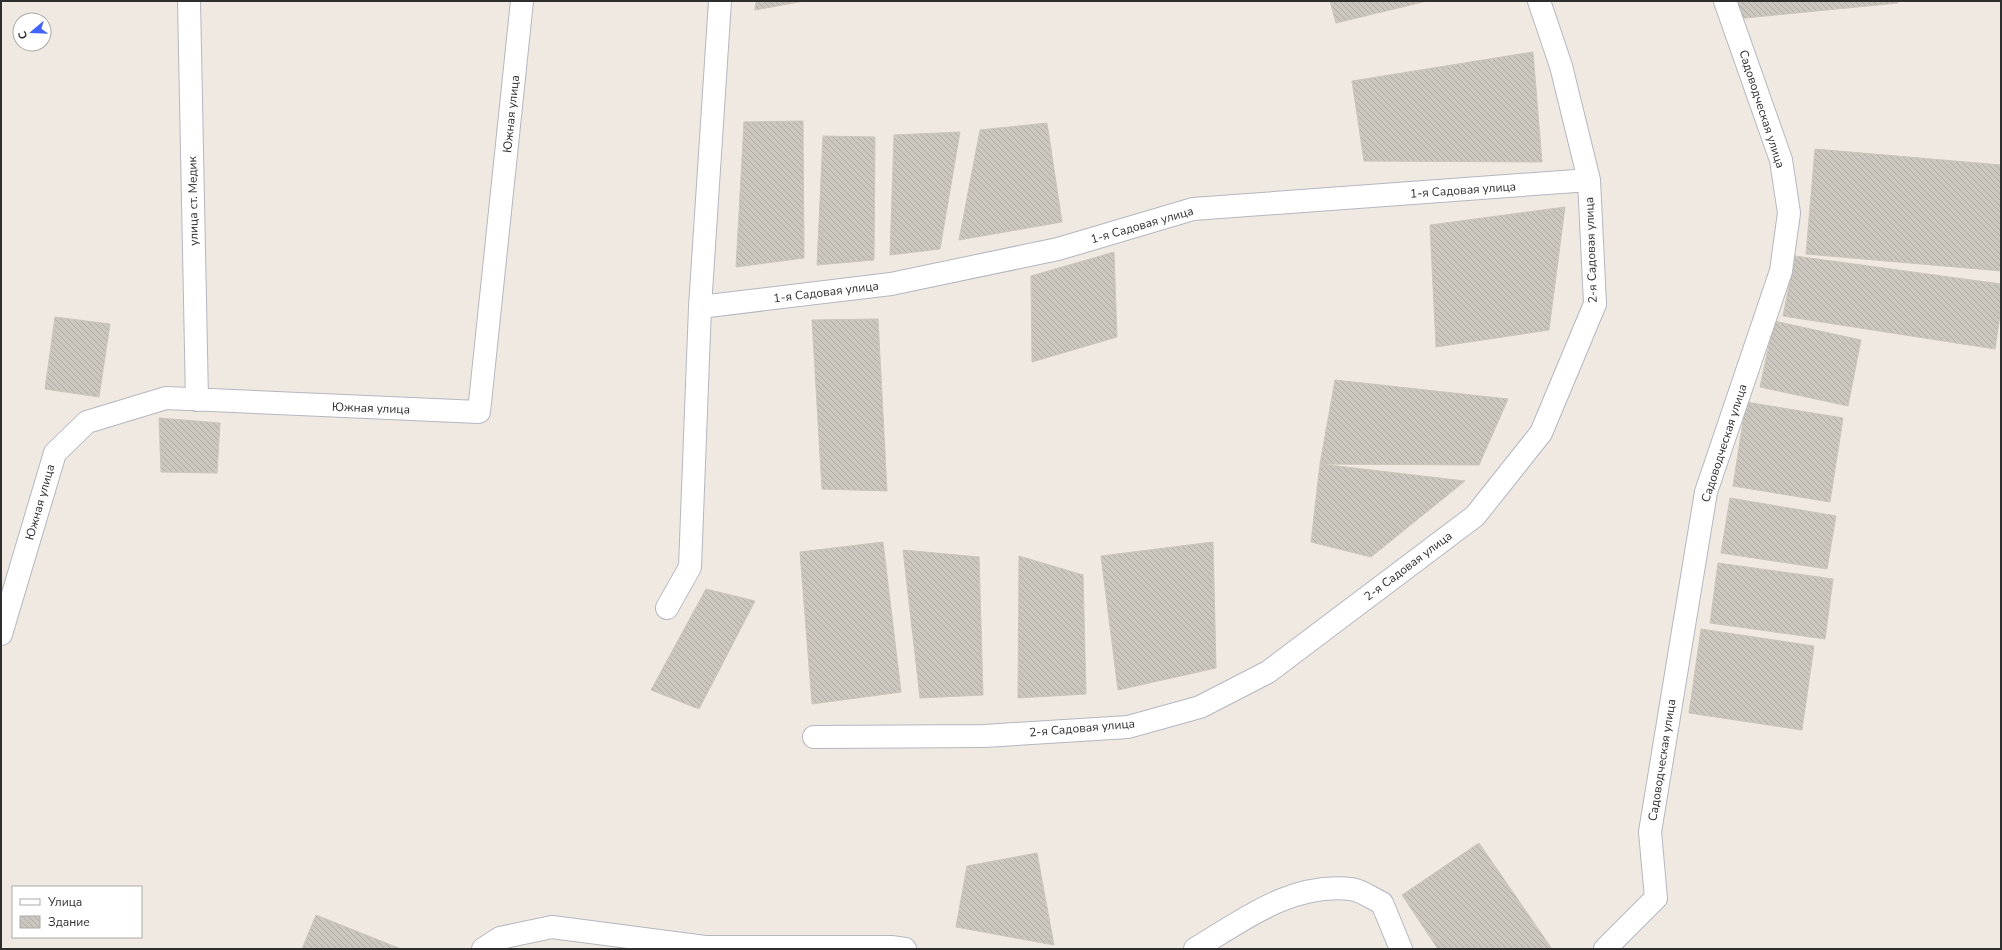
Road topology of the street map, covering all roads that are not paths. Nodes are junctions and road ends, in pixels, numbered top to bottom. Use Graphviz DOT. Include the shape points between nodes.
graph roads {
  1 [pos="189,1"];
  2 [pos="522,1"];
  3 [pos="720,1"];
  4 [pos="1539,1"];
  5 [pos="1725,1"];
  6 [pos="1589,180"];
  7 [pos="700,307"];
  8 [pos="197,400"];
  9 [pos="667,608"];
  10 [pos="1,634"];
  11 [pos="814,737"];
  12 [pos="483,949"];
  13 [pos="905,949"];
  14 [pos="1195,949"];
  15 [pos="1401,949"];
  16 [pos="1606,949"];
  1 -- 8 [label="street, улица ст. Медик"];
  2 -- 8 [label="street, Южная улица" via="479,412"];
  3 -- 7 [label="street"];
  4 -- 6 [label="street, 2-я Садовая улица" via="1561,66"];
  5 -- 16 [label="street, Садоводческая улица" via="1781,160 1789,213 1781,271 1706,492 1650,832 1656,898"];
  6 -- 7 [label="street, 1-я Садовая улица" via="1193,209 1058,249 891,284"];
  6 -- 11 [label="street, 2-я Садовая улица" via="1595,304 1541,433 1474,516 1268,672 1200,707 1128,727 984,736"];
  7 -- 9 [label="street" via="690,567"];
  8 -- 10 [label="street, Южная улица" via="166,398 87,422 55,453"];
  12 -- 13 [label="street" via="500,938 552,927 705,947"];
  14 -- 15 [label="street" via="1271,903 1310,890 1352,889 1382,903"];
}
